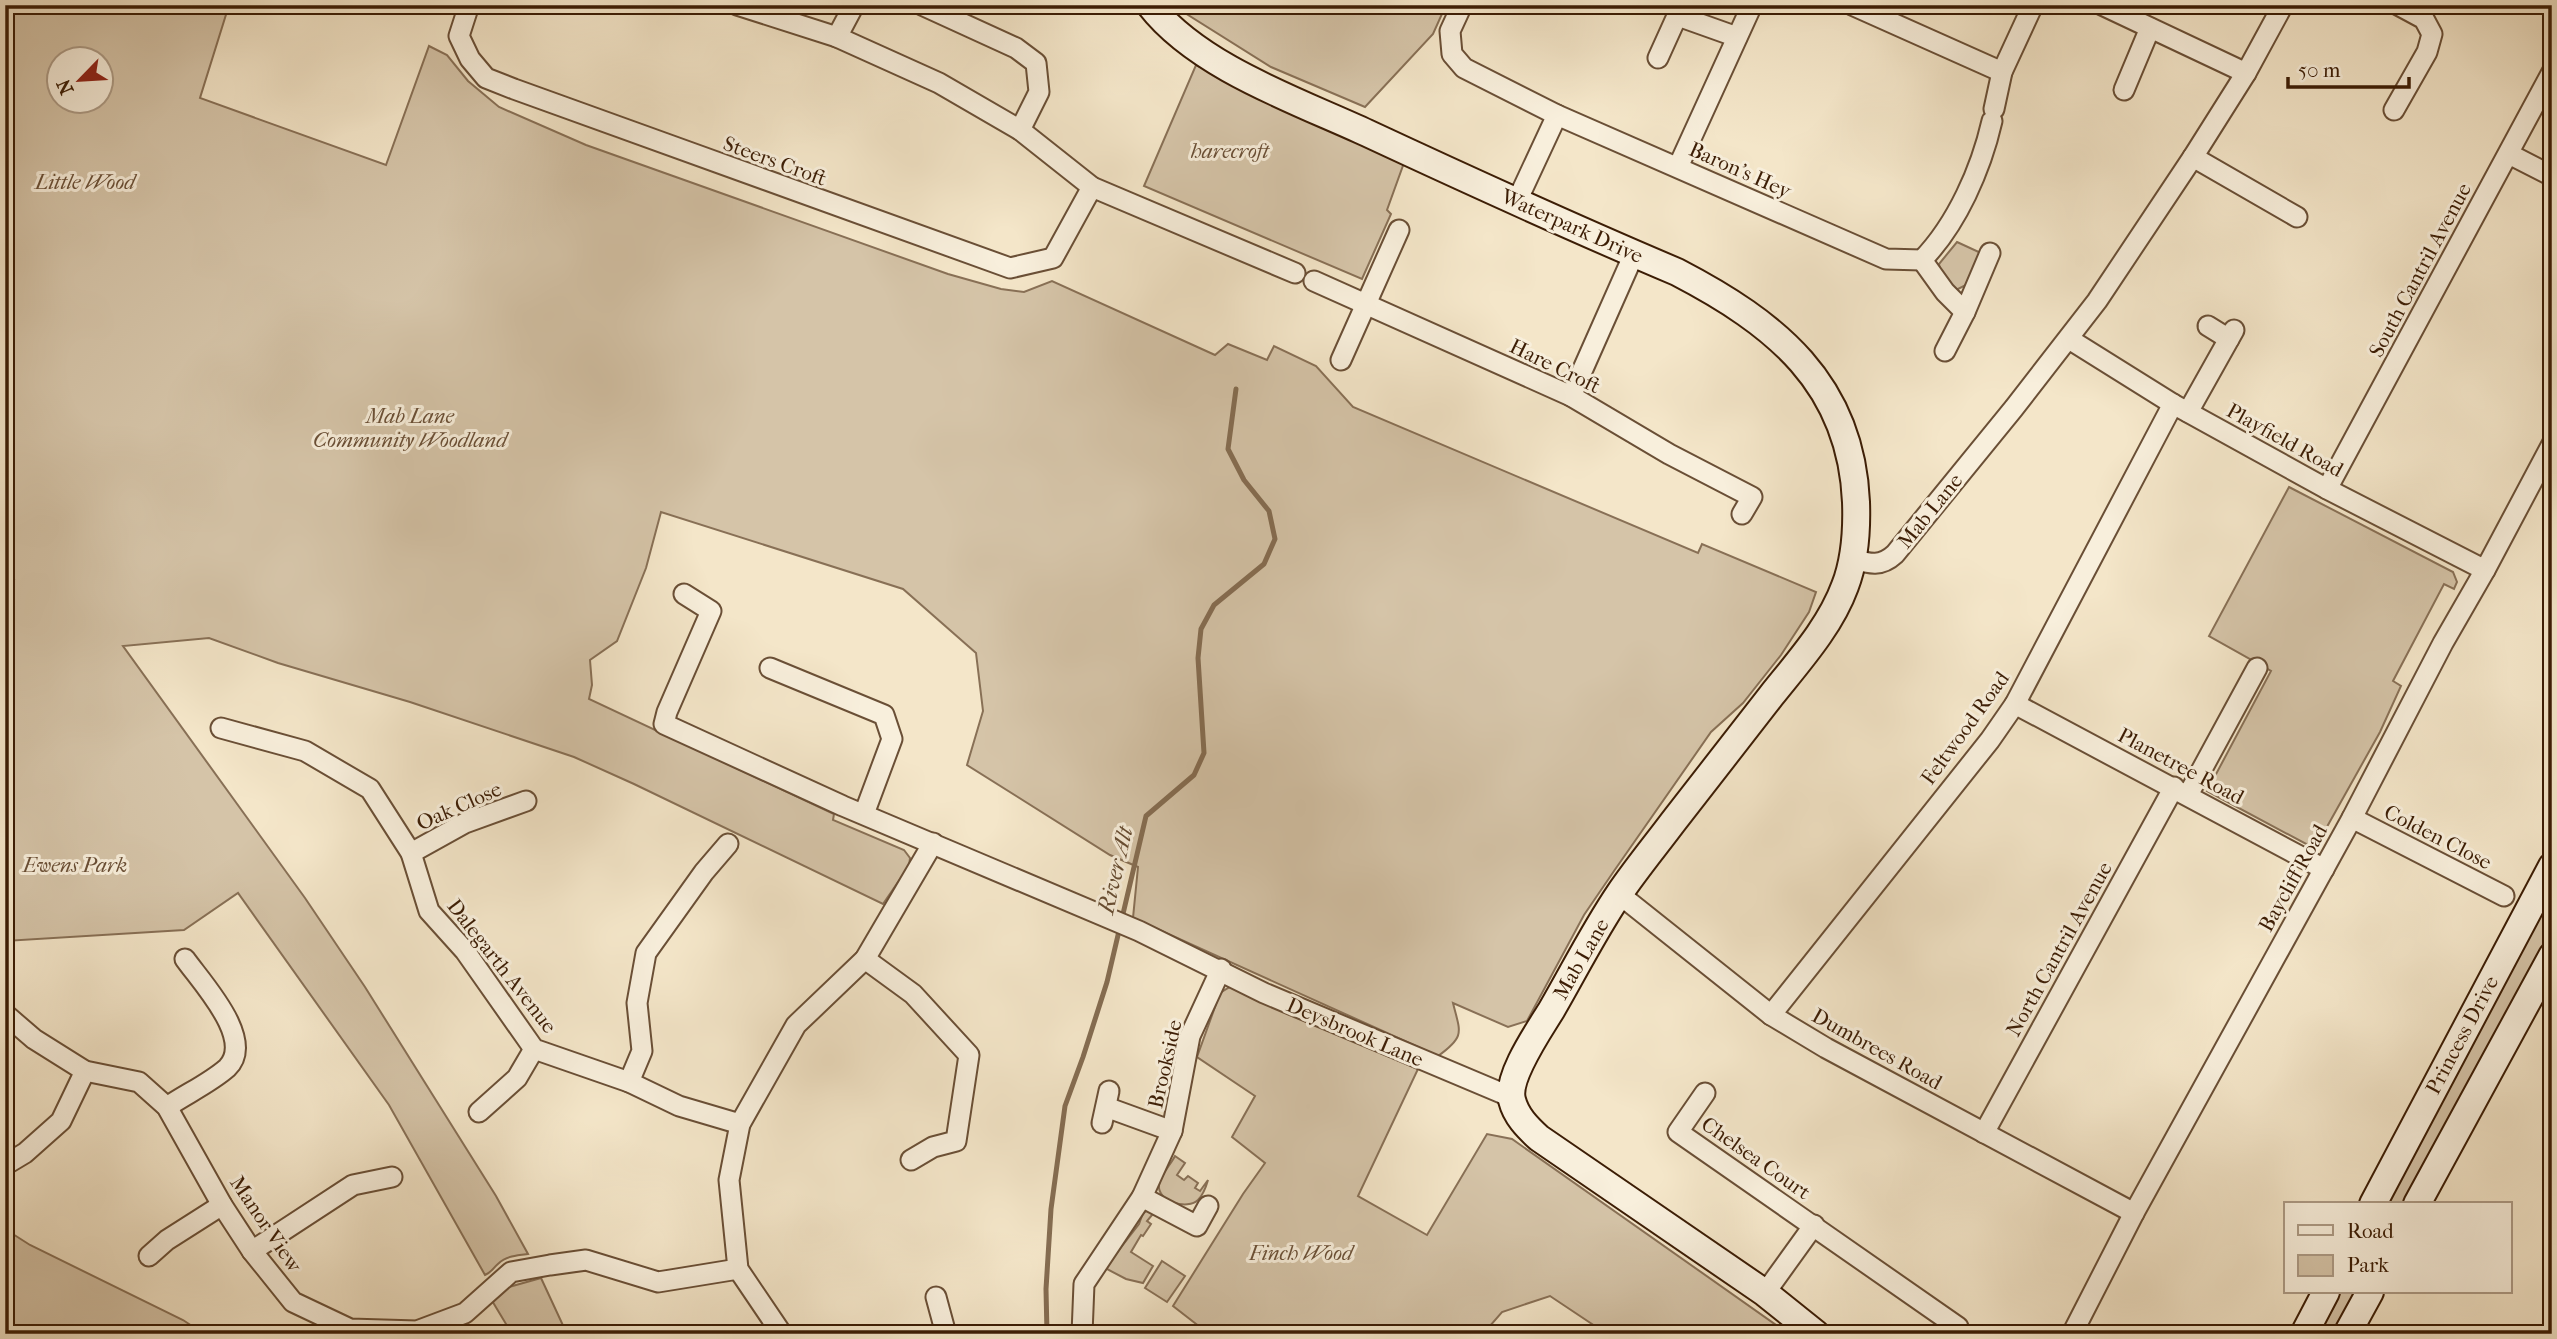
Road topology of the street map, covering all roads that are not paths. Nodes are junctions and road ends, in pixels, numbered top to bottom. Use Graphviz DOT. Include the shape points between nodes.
graph roads {
  1 [pos="470,5"];
  2 [pos="737,5"];
  3 [pos="855,5"];
  4 [pos="922,5"];
  5 [pos="1150,5"];
  6 [pos="1462,5"];
  7 [pos="1752,5"];
  8 [pos="1852,5"];
  9 [pos="2034,5"];
  10 [pos="2102,5"];
  11 [pos="2283,5"];
  12 [pos="2398,5"];
  13 [pos="1680,11"];
  14 [pos="2150,28"];
  15 [pos="837,37"];
  16 [pos="1737,37"];
  17 [pos="1658,58"];
  18 [pos="2002,72"];
  19 [pos="2552,72"];
  20 [pos="2246,73"];
  21 [pos="2124,90"];
  22 [pos="2394,110"];
  23 [pos="1557,115"];
  24 [pos="1020,130"];
  25 [pos="2509,154"];
  26 [pos="2193,157"];
  27 [pos="1678,167"];
  28 [pos="2552,176"];
  29 [pos="1092,187"];
  30 [pos="1517,201"];
  31 [pos="2297,217"];
  32 [pos="1399,230"];
  33 [pos="1990,253"];
  34 [pos="1634,254"];
  35 [pos="1922,260"];
  36 [pos="1296,273"];
  37 [pos="1314,281"];
  38 [pos="1365,304"];
  39 [pos="1965,312"];
  40 [pos="2208,326"];
  41 [pos="2068,339"];
  42 [pos="1945,351"];
  43 [pos="1341,360"];
  44 [pos="1571,396"];
  45 [pos="2181,408"];
  46 [pos="2552,444"];
  47 [pos="2327,489"];
  48 [pos="1742,514"];
  49 [pos="1853,559"];
  50 [pos="2485,570"];
  51 [pos="684,594"];
  52 [pos="770,668"];
  53 [pos="2257,668"];
  54 [pos="2015,704"];
  55 [pos="221,728"];
  56 [pos="2181,791"];
  57 [pos="526,801"];
  58 [pos="863,814"];
  59 [pos="2352,818"];
  60 [pos="729,844"];
  61 [pos="933,844"];
  62 [pos="411,853"];
  63 [pos="2552,866"];
  64 [pos="2324,869"];
  65 [pos="1619,894"];
  66 [pos="2504,896"];
  67 [pos="2552,956"];
  68 [pos="185,959"];
  69 [pos="865,959"];
  70 [pos="1220,969"];
  71 [pos="5,1014"];
  72 [pos="1772,1015"];
  73 [pos="534,1049"];
  74 [pos="85,1071"];
  75 [pos="629,1082"];
  76 [pos="1705,1093"];
  77 [pos="1511,1097"];
  78 [pos="167,1107"];
  79 [pos="1106,1107"];
  80 [pos="479,1112"];
  81 [pos="740,1124"];
  82 [pos="1172,1131"];
  83 [pos="1984,1133"];
  84 [pos="911,1160"];
  85 [pos="5,1165"];
  86 [pos="392,1177"];
  87 [pos="1142,1197"];
  88 [pos="2374,1202"];
  89 [pos="2418,1202"];
  90 [pos="222,1205"];
  91 [pos="1208,1206"];
  92 [pos="2134,1213"];
  93 [pos="1814,1225"];
  94 [pos="252,1251"];
  95 [pos="149,1256"];
  96 [pos="738,1269"];
  97 [pos="1765,1293"];
  98 [pos="2325,1294"];
  99 [pos="2369,1294"];
  100 [pos="936,1297"];
  101 [pos="1958,1327"];
  102 [pos="417,1332"];
  103 [pos="782,1334"];
  104 [pos="946,1334"];
  105 [pos="1082,1334"];
  106 [pos="1816,1334"];
  107 [pos="2072,1334"];
  108 [pos="2304,1334"];
  109 [pos="2347,1334"];
  1 -- 29 [label="street, Steers Croft" via="459,36 486,78 1010,268 1053,258"];
  2 -- 15 [label="street"];
  3 -- 15 [label="street"];
  4 -- 24 [label="street" via="1016,48 1036,63 1039,92"];
  5 -- 30 [label="street, Waterpark Drive" via="1195,47 1270,90"];
  6 -- 23 [label="street, Baron's Hey" via="1450,31 1452,54 1464,68"];
  7 -- 16 [label="street"];
  8 -- 18 [label="street"];
  9 -- 18 [label="street"];
  10 -- 14 [label="street"];
  11 -- 20 [label="street, Mab Lane"];
  12 -- 22 [label="street" via="2424,19 2432,34 2427,52"];
  13 -- 16 [label="street"];
  13 -- 17 [label="street"];
  14 -- 20 [label="street"];
  14 -- 21 [label="street"];
  15 -- 24 [label="street" via="939,83"];
  16 -- 27 [label="street"];
  18 -- 35 [label="street" via="1986,147 1961,204"];
  19 -- 25 [label="street, South Cantril Avenue"];
  20 -- 26 [label="street, Mab Lane"];
  23 -- 27 [label="street, Baron's Hey"];
  23 -- 30 [label="street"];
  24 -- 29 [label="street"];
  25 -- 28 [label="street"];
  25 -- 47 [label="street, South Cantril Avenue"];
  26 -- 31 [label="street"];
  26 -- 41 [label="street, Mab Lane"];
  27 -- 35 [label="street, Baron's Hey" via="1885,260"];
  29 -- 36 [label="street"];
  30 -- 34 [label="street, Waterpark Drive"];
  32 -- 38 [label="street"];
  33 -- 39 [label="street"];
  34 -- 44 [label="street"];
  34 -- 49 [label="street, Waterpark Drive" via="1740,307 1788,346 1818,382 1840,422 1852,468 1856,511"];
  35 -- 39 [label="street"];
  37 -- 38 [label="street, Hare Croft"];
  38 -- 43 [label="street"];
  38 -- 44 [label="street, Hare Croft"];
  39 -- 42 [label="street"];
  40 -- 45 [label="street, Feltwood Road" via="2232,335"];
  41 -- 45 [label="street, Playfield Road"];
  41 -- 49 [label="street, Mab Lane" via="1895,554 1871,565"];
  44 -- 48 [label="street, Hare Croft" via="1752,497"];
  45 -- 47 [label="street, Playfield Road"];
  45 -- 54 [label="street, Feltwood Road"];
  46 -- 50 [label="street, Baycliff Road"];
  47 -- 50 [label="street, Playfield Road"];
  49 -- 65 [label="street, Mab Lane" via="1838,603 1806,652"];
  50 -- 59 [label="street, Baycliff Road"];
  51 -- 58 [label="street, Deysbrook Lane" via="711,611 664,724"];
  52 -- 58 [label="street" via="884,715 892,739"];
  53 -- 56 [label="street, North Cantril Avenue"];
  54 -- 56 [label="street, Planetree Road"];
  54 -- 72 [label="street, Feltwood Road"];
  55 -- 62 [label="street, Dalegarth Avenue" via="305,751 370,789"];
  56 -- 64 [label="street, Planetree Road"];
  56 -- 83 [label="street, North Cantril Avenue"];
  57 -- 62 [label="street, Oak Close" via="465,823"];
  58 -- 61 [label="street, Deysbrook Lane"];
  59 -- 64 [label="street, Baycliff Road"];
  59 -- 66 [label="street, Colden Close"];
  60 -- 75 [label="street" via="646,953 637,1003 642,1051"];
  61 -- 69 [label="street"];
  61 -- 70 [label="street, Deysbrook Lane"];
  62 -- 73 [label="street, Dalegarth Avenue" via="429,911 465,951"];
  63 -- 88 [label="street, Princess Drive"];
  64 -- 92 [label="street, Baycliff Road"];
  65 -- 72 [label="street, Dumbrees Road"];
  65 -- 77 [label="street, Mab Lane" via="1527,1051 1513,1080"];
  67 -- 89 [label="street, Princess Drive"];
  68 -- 78 [label="street" via="232,1026 236,1049 229,1066"];
  69 -- 81 [label="street" via="796,1025"];
  69 -- 84 [label="street" via="914,994 969,1055 956,1141"];
  70 -- 77 [label="street, Deysbrook Lane" via="1264,993"];
  70 -- 82 [label="street, Brookside" via="1190,1036"];
  71 -- 74 [label="street, Manor View" via="34,1040"];
  72 -- 83 [label="street, Dumbrees Road"];
  73 -- 75 [label="street, Dalegarth Avenue"];
  73 -- 80 [label="street" via="517,1078"];
  74 -- 78 [label="street, Manor View" via="139,1082"];
  74 -- 85 [label="street" via="61,1121"];
  75 -- 81 [label="street, Dalegarth Avenue" via="679,1106"];
  76 -- 93 [label="street, Chelsea Court" via="1678,1132"];
  77 -- 97 [label="street" via="1522,1122 1539,1138"];
  78 -- 90 [label="street, Manor View"];
  79 -- 82 [label="street, Brookside"];
  81 -- 96 [label="street" via="729,1180"];
  82 -- 87 [label="street, Brookside"];
  83 -- 92 [label="street, Dumbrees Road"];
  86 -- 94 [label="street" via="353,1185"];
  87 -- 91 [label="street" via="1197,1226"];
  87 -- 105 [label="street, Brookside" via="1084,1284"];
  90 -- 94 [label="street, Manor View"];
  90 -- 95 [label="street"];
  92 -- 107 [label="street, Baycliff Road"];
  93 -- 97 [label="street, Chelsea Court"];
  93 -- 101 [label="street, Chelsea Court"];
  94 -- 102 [label="street, Manor View" via="293,1302 350,1329"];
  96 -- 102 [label="street, Manor View" via="658,1282 586,1260 511,1272 465,1313"];
  96 -- 103 [label="street"];
  97 -- 106 [label="street"];
  98 -- 108 [label="street"];
  99 -- 109 [label="street"];
  100 -- 104 [label="street"];
}
